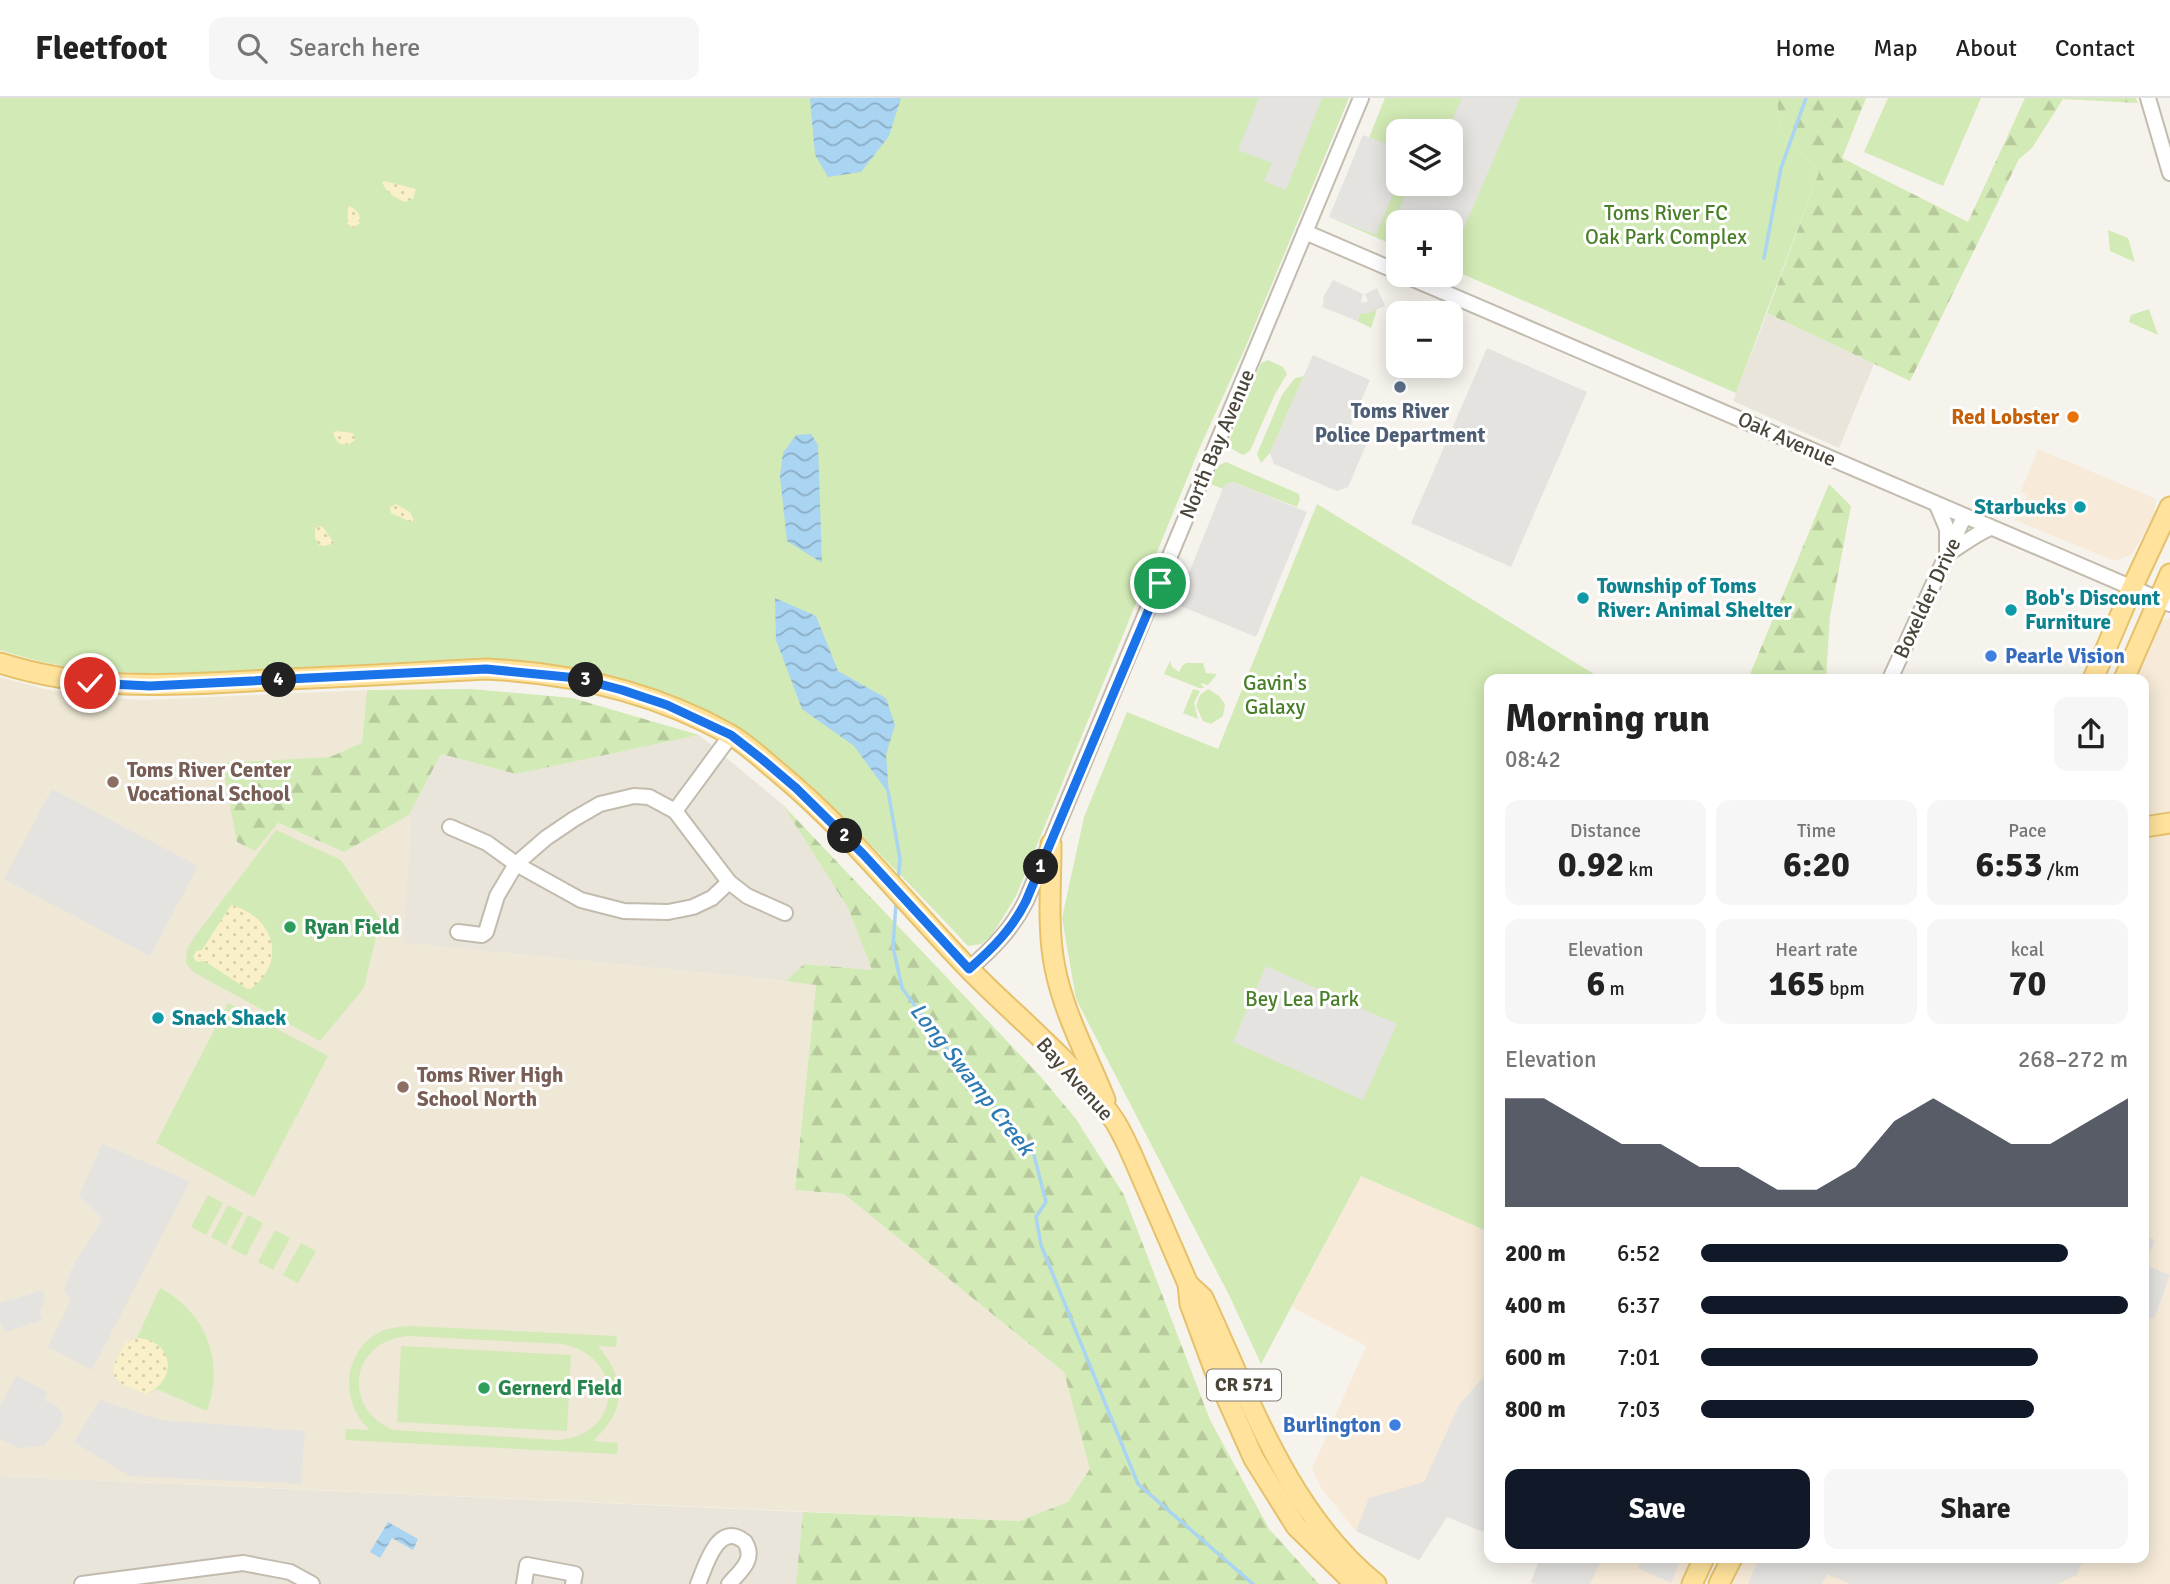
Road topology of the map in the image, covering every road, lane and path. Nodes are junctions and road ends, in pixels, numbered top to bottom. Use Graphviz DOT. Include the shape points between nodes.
graph roads {
  1 [pos="1361,98"];
  2 [pos="2148,98"];
  3 [pos="2170,173"];
  4 [pos="1305,232"];
  5 [pos="1386,267"];
  6 [pos="1433,287"];
  7 [pos="1937,505"];
  8 [pos="2170,507"];
  9 [pos="1964,517"];
  10 [pos="1990,528"];
  11 [pos="1947,554"];
  12 [pos="2170,574"];
  13 [pos="2132,588"];
  14 [pos="2165,601"];
  15 [pos="0,663"];
  16 [pos="1892,674"];
  17 [pos="2095,674"];
  18 [pos="2127,674"];
  19 [pos="731,735"];
  20 [pos="675,811"];
  21 [pos="2170,823"];
  22 [pos="2149,826"];
  23 [pos="450,827"];
  24 [pos="1051,844"];
  25 [pos="516,864"];
  26 [pos="729,882"];
  27 [pos="785,913"];
  28 [pos="458,932"];
  29 [pos="969,969"];
  30 [pos="1114,1120"];
  31 [pos="1188,1284"];
  32 [pos="1702,1563"];
  33 [pos="125,1580"];
  34 [pos="82,1584"];
  35 [pos="312,1584"];
  36 [pos="524,1584"];
  37 [pos="573,1584"];
  38 [pos="698,1584"];
  39 [pos="729,1584"];
  40 [pos="1355,1584"];
  41 [pos="1376,1584"];
  42 [pos="1692,1584"];
  1 -- 4 [label="street, North Bay Avenue"];
  2 -- 3 [label="street"];
  4 -- 5 [label="street"];
  4 -- 24 [label="street, North Bay Avenue"];
  6 -- 7 [label="street, Oak Avenue"];
  7 -- 9 [label="street, Oak Avenue"];
  7 -- 11 [label="street" via="1947,530"];
  8 -- 13 [label="main road"];
  9 -- 10 [label="street, Oak Avenue"];
  9 -- 11 [label="street, Boxelder Drive"];
  10 -- 11 [label="street"];
  10 -- 13 [label="street, Oak Avenue"];
  11 -- 16 [label="street, Boxelder Drive"];
  12 -- 14 [label="main road"];
  13 -- 14 [label="street, Oak Avenue"];
  13 -- 17 [label="main road"];
  14 -- 18 [label="main road"];
  15 -- 19 [label="main road, CR 571" via="90,683 150,686 520,671 577,678 622,690"];
  19 -- 20 [label="street"];
  19 -- 29 [label="main road, CR 571" via="796,788"];
  20 -- 25 [label="street" via="649,797 614,799 564,825"];
  20 -- 26 [label="street"];
  21 -- 22 [label="main road"];
  23 -- 25 [label="street" via="487,843"];
  24 -- 29 [label="street, North Bay Avenue" via="1016,922"];
  24 -- 30 [label="main road" via="1055,970"];
  25 -- 26 [label="street" via="581,900 624,911 668,912 693,907"];
  25 -- 28 [label="street" via="497,897 486,932 482,936"];
  26 -- 27 [label="street" via="747,896"];
  29 -- 30 [label="main road, Bay Avenue / CR 571" via="1074,1072"];
  30 -- 31 [label="main road, Bay Avenue / CR 571"];
  31 -- 40 [label="main road, Bay Avenue / CR 571" via="1190,1304 1216,1374 1254,1459 1296,1526"];
  31 -- 41 [label="main road, Bay Avenue / CR 571" via="1203,1298 1266,1434 1310,1512 1337,1547"];
  32 -- 42 [label="main road"];
  33 -- 34 [label="street"];
  33 -- 35 [label="street" via="243,1563 290,1572"];
  36 -- 37 [label="street" via="527,1566 575,1574"];
  38 -- 39 [label="street" via="715,1544 732,1535 745,1542 750,1556"];
}
